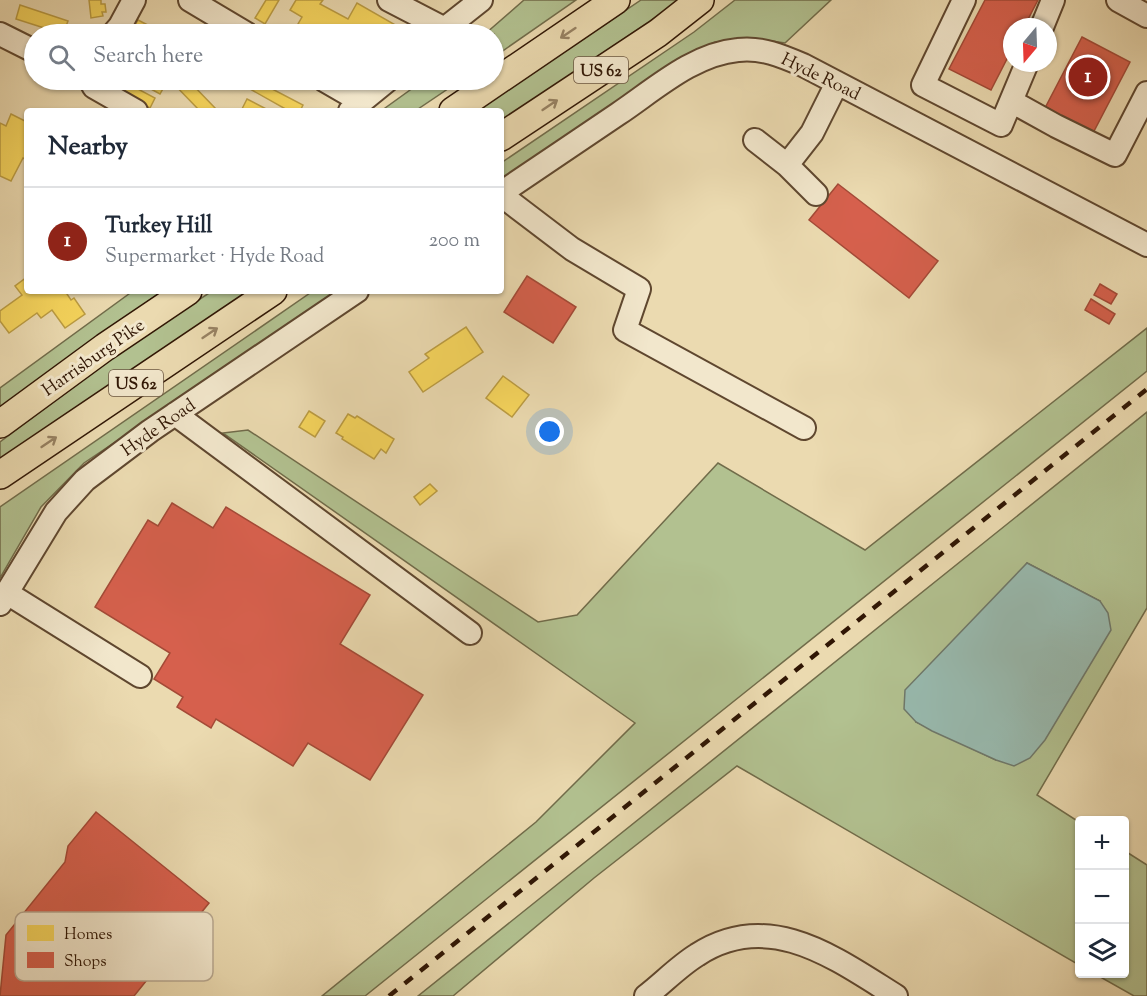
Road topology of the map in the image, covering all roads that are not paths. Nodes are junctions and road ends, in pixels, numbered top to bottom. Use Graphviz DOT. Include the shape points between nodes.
graph roads {
  1 [pos="134,0"];
  2 [pos="190,0"];
  3 [pos="389,0"];
  4 [pos="481,0"];
  5 [pos="616,0"];
  6 [pos="700,0"];
  7 [pos="964,0"];
  8 [pos="1053,0"];
  9 [pos="1118,0"];
  10 [pos="1147,16"];
  11 [pos="1046,18"];
  12 [pos="121,24"];
  13 [pos="231,24"];
  14 [pos="428,24"];
  15 [pos="451,24"];
  16 [pos="0,34"];
  17 [pos="24,46"];
  18 [pos="1023,72"];
  19 [pos="504,76"];
  20 [pos="837,82"];
  21 [pos="99,90"];
  22 [pos="336,90"];
  23 [pos="376,90"];
  24 [pos="484,90"];
  25 [pos="1147,93"];
  26 [pos="1011,101"];
  27 [pos="356,106"];
  28 [pos="131,108"];
  29 [pos="457,108"];
  30 [pos="504,135"];
  31 [pos="755,140"];
  32 [pos="787,165"];
  33 [pos="504,192"];
  34 [pos="816,194"];
  35 [pos="504,196"];
  36 [pos="1147,245"];
  37 [pos="184,294"];
  38 [pos="269,294"];
  39 [pos="353,294"];
  40 [pos="175,414"];
  41 [pos="0,424"];
  42 [pos="804,428"];
  43 [pos="0,475"];
  44 [pos="3,599"];
  45 [pos="470,633"];
  46 [pos="140,676"];
  47 [pos="646,996"];
  48 [pos="896,996"];
  1 -- 12 [label="street"];
  2 -- 13 [label="street"];
  3 -- 14 [label="street"];
  4 -- 15 [label="street"];
  5 -- 19 [label="main road, US 62, one-way"];
  30 -- 6 [label="main road, US 62, one-way" via="658,33"];
  7 -- 26 [label="street" via="923,85 1001,125"];
  8 -- 11 [label="street"];
  9 -- 10 [label="street"];
  16 -- 17 [label="street"];
  18 -- 26 [label="street"];
  20 -- 32 [label="street" via="812,133"];
  20 -- 33 [label="street, Hyde Road" via="769,52 720,53 683,70"];
  20 -- 36 [label="street, Hyde Road"];
  21 -- 28 [label="street"];
  22 -- 27 [label="street"];
  23 -- 27 [label="street"];
  24 -- 29 [label="main road, US 62, one-way"];
  25 -- 26 [label="street" via="1115,155"];
  31 -- 32 [label="street"];
  32 -- 34 [label="street"];
  35 -- 42 [label="street" via="572,249 639,289 625,330"];
  37 -- 41 [label="main road, Harrisburg Pike / US 62"];
  43 -- 38 [label="main road, US 62, one-way"];
  39 -- 40 [label="street, Hyde Road"];
  40 -- 44 [label="street, Hyde Road" via="74,490 56,512"];
  40 -- 45 [label="street"];
  44 -- 46 [label="street"];
  47 -- 48 [label="street" via="696,955 718,944 768,937 793,940 816,949"];
}
